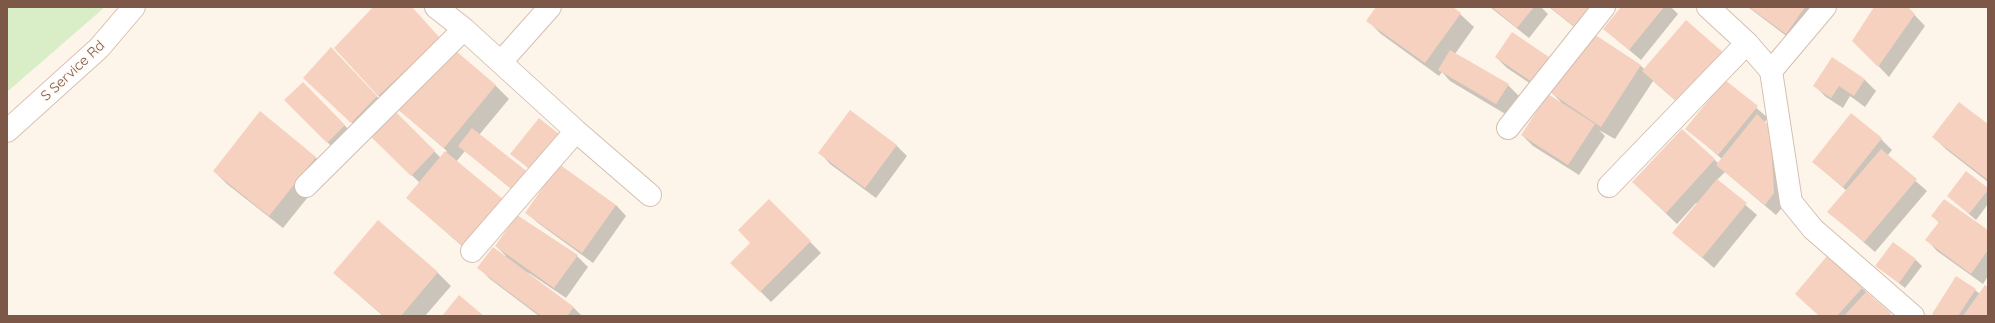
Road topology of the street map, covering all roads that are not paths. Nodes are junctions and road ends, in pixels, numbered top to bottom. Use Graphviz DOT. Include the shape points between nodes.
graph roads {
  1 [pos="134,7"];
  2 [pos="436,7"];
  3 [pos="550,7"];
  4 [pos="1604,7"];
  5 [pos="1708,7"];
  6 [pos="1825,7"];
  7 [pos="464,29"];
  8 [pos="1747,44"];
  9 [pos="501,62"];
  10 [pos="1771,71"];
  11 [pos="1508,128"];
  12 [pos="7,131"];
  13 [pos="576,131"];
  14 [pos="306,186"];
  15 [pos="1609,186"];
  16 [pos="650,194"];
  17 [pos="472,251"];
  18 [pos="1913,316"];
  1 -- 12 [label="street, S Service Rd" via="99,48"];
  2 -- 7 [label="street"];
  3 -- 9 [label="street"];
  4 -- 11 [label="street"];
  5 -- 8 [label="street"];
  6 -- 10 [label="street"];
  7 -- 9 [label="street"];
  7 -- 14 [label="street"];
  8 -- 10 [label="street"];
  8 -- 15 [label="street"];
  9 -- 13 [label="street"];
  10 -- 18 [label="street" via="1791,202 1813,229"];
  13 -- 16 [label="street"];
  13 -- 17 [label="street"];
}
